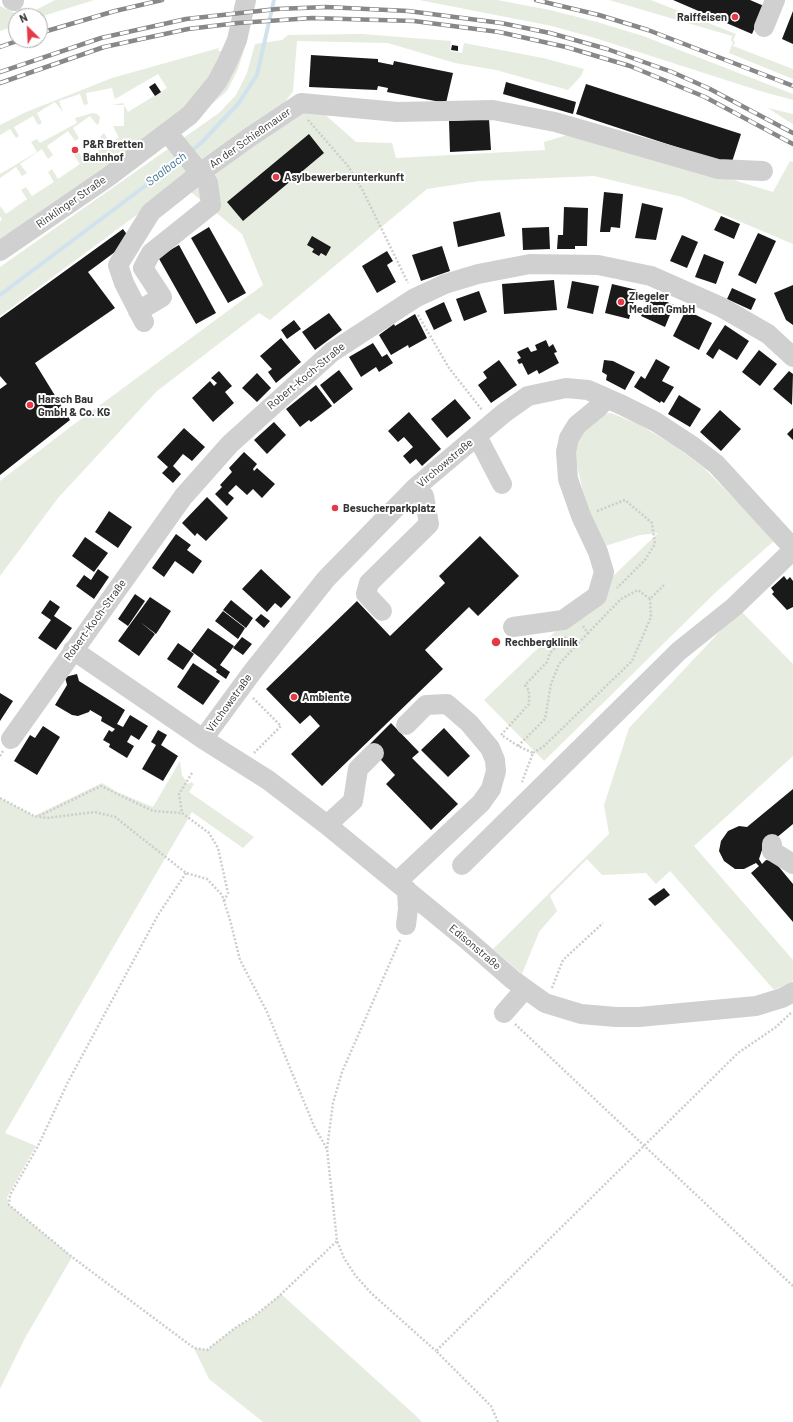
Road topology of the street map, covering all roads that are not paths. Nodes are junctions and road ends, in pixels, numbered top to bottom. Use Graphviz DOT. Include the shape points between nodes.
graph roads {
  1 [pos="246,0"];
  2 [pos="775,0"];
  3 [pos="764,27"];
  4 [pos="172,139"];
  5 [pos="197,170"];
  6 [pos="763,171"];
  7 [pos="0,251"];
  8 [pos="793,357"];
  9 [pos="606,399"];
  10 [pos="477,436"];
  11 [pos="502,484"];
  12 [pos="416,488"];
  13 [pos="793,549"];
  14 [pos="382,612"];
  15 [pos="512,628"];
  16 [pos="73,650"];
  17 [pos="406,725"];
  18 [pos="11,739"];
  19 [pos="203,739"];
  20 [pos="374,753"];
  21 [pos="327,825"];
  22 [pos="772,844"];
  23 [pos="793,864"];
  24 [pos="462,865"];
  25 [pos="402,886"];
  26 [pos="406,925"];
  27 [pos="525,989"];
  28 [pos="793,992"];
  29 [pos="504,1013"];
  1 -- 4 [label="street, Rinklinger Straße" via="237,40 217,82"];
  2 -- 3 [label="street"];
  4 -- 5 [label="street, An der Schießmauer"];
  4 -- 7 [label="street, Rinklinger Straße" via="108,177"];
  5 -- 5 [label="street, An der Schießmauer" via="151,212 118,265 141,317 162,297 143,268 151,253 211,205 208,183"];
  5 -- 6 [label="street, An der Schießmauer" via="295,107 397,112 493,110 555,122 718,169"];
  8 -- 16 [label="street, Robert-Koch-Straße" via="768,334 721,307 651,276 598,265 530,264 478,274 445,284 411,300 332,352 230,444 183,497"];
  9 -- 10 [label="street, Virchowstraße" via="588,390 566,388 528,396"];
  9 -- 13 [label="street, Virchowstraße" via="656,422 716,464"];
  9 -- 15 [label="street" via="577,425 569,438 566,452 568,479 604,572 597,596 563,620"];
  10 -- 11 [label="street"];
  10 -- 12 [label="street, Virchowstraße"];
  12 -- 14 [label="street" via="424,496 430,524 369,583 366,594"];
  12 -- 19 [label="street, Virchowstraße" via="326,579"];
  13 -- 24 [label="street" via="734,607 679,651"];
  16 -- 18 [label="street, Robert-Koch-Straße"];
  16 -- 19 [label="street, Virchowstraße"];
  17 -- 25 [label="street" via="426,705 447,704 469,723 490,748 496,772 490,789 481,803"];
  19 -- 21 [label="street, Edisonstraße" via="243,764"];
  20 -- 21 [label="street" via="358,769 353,801"];
  21 -- 25 [label="street, Edisonstraße"];
  22 -- 23 [label="street" via="772,851"];
  25 -- 26 [label="street" via="408,909"];
  25 -- 27 [label="street, Edisonstraße"];
  27 -- 28 [label="street, Edisonstraße" via="545,1003 581,1014 616,1017 756,1006"];
  27 -- 29 [label="street"];
}
